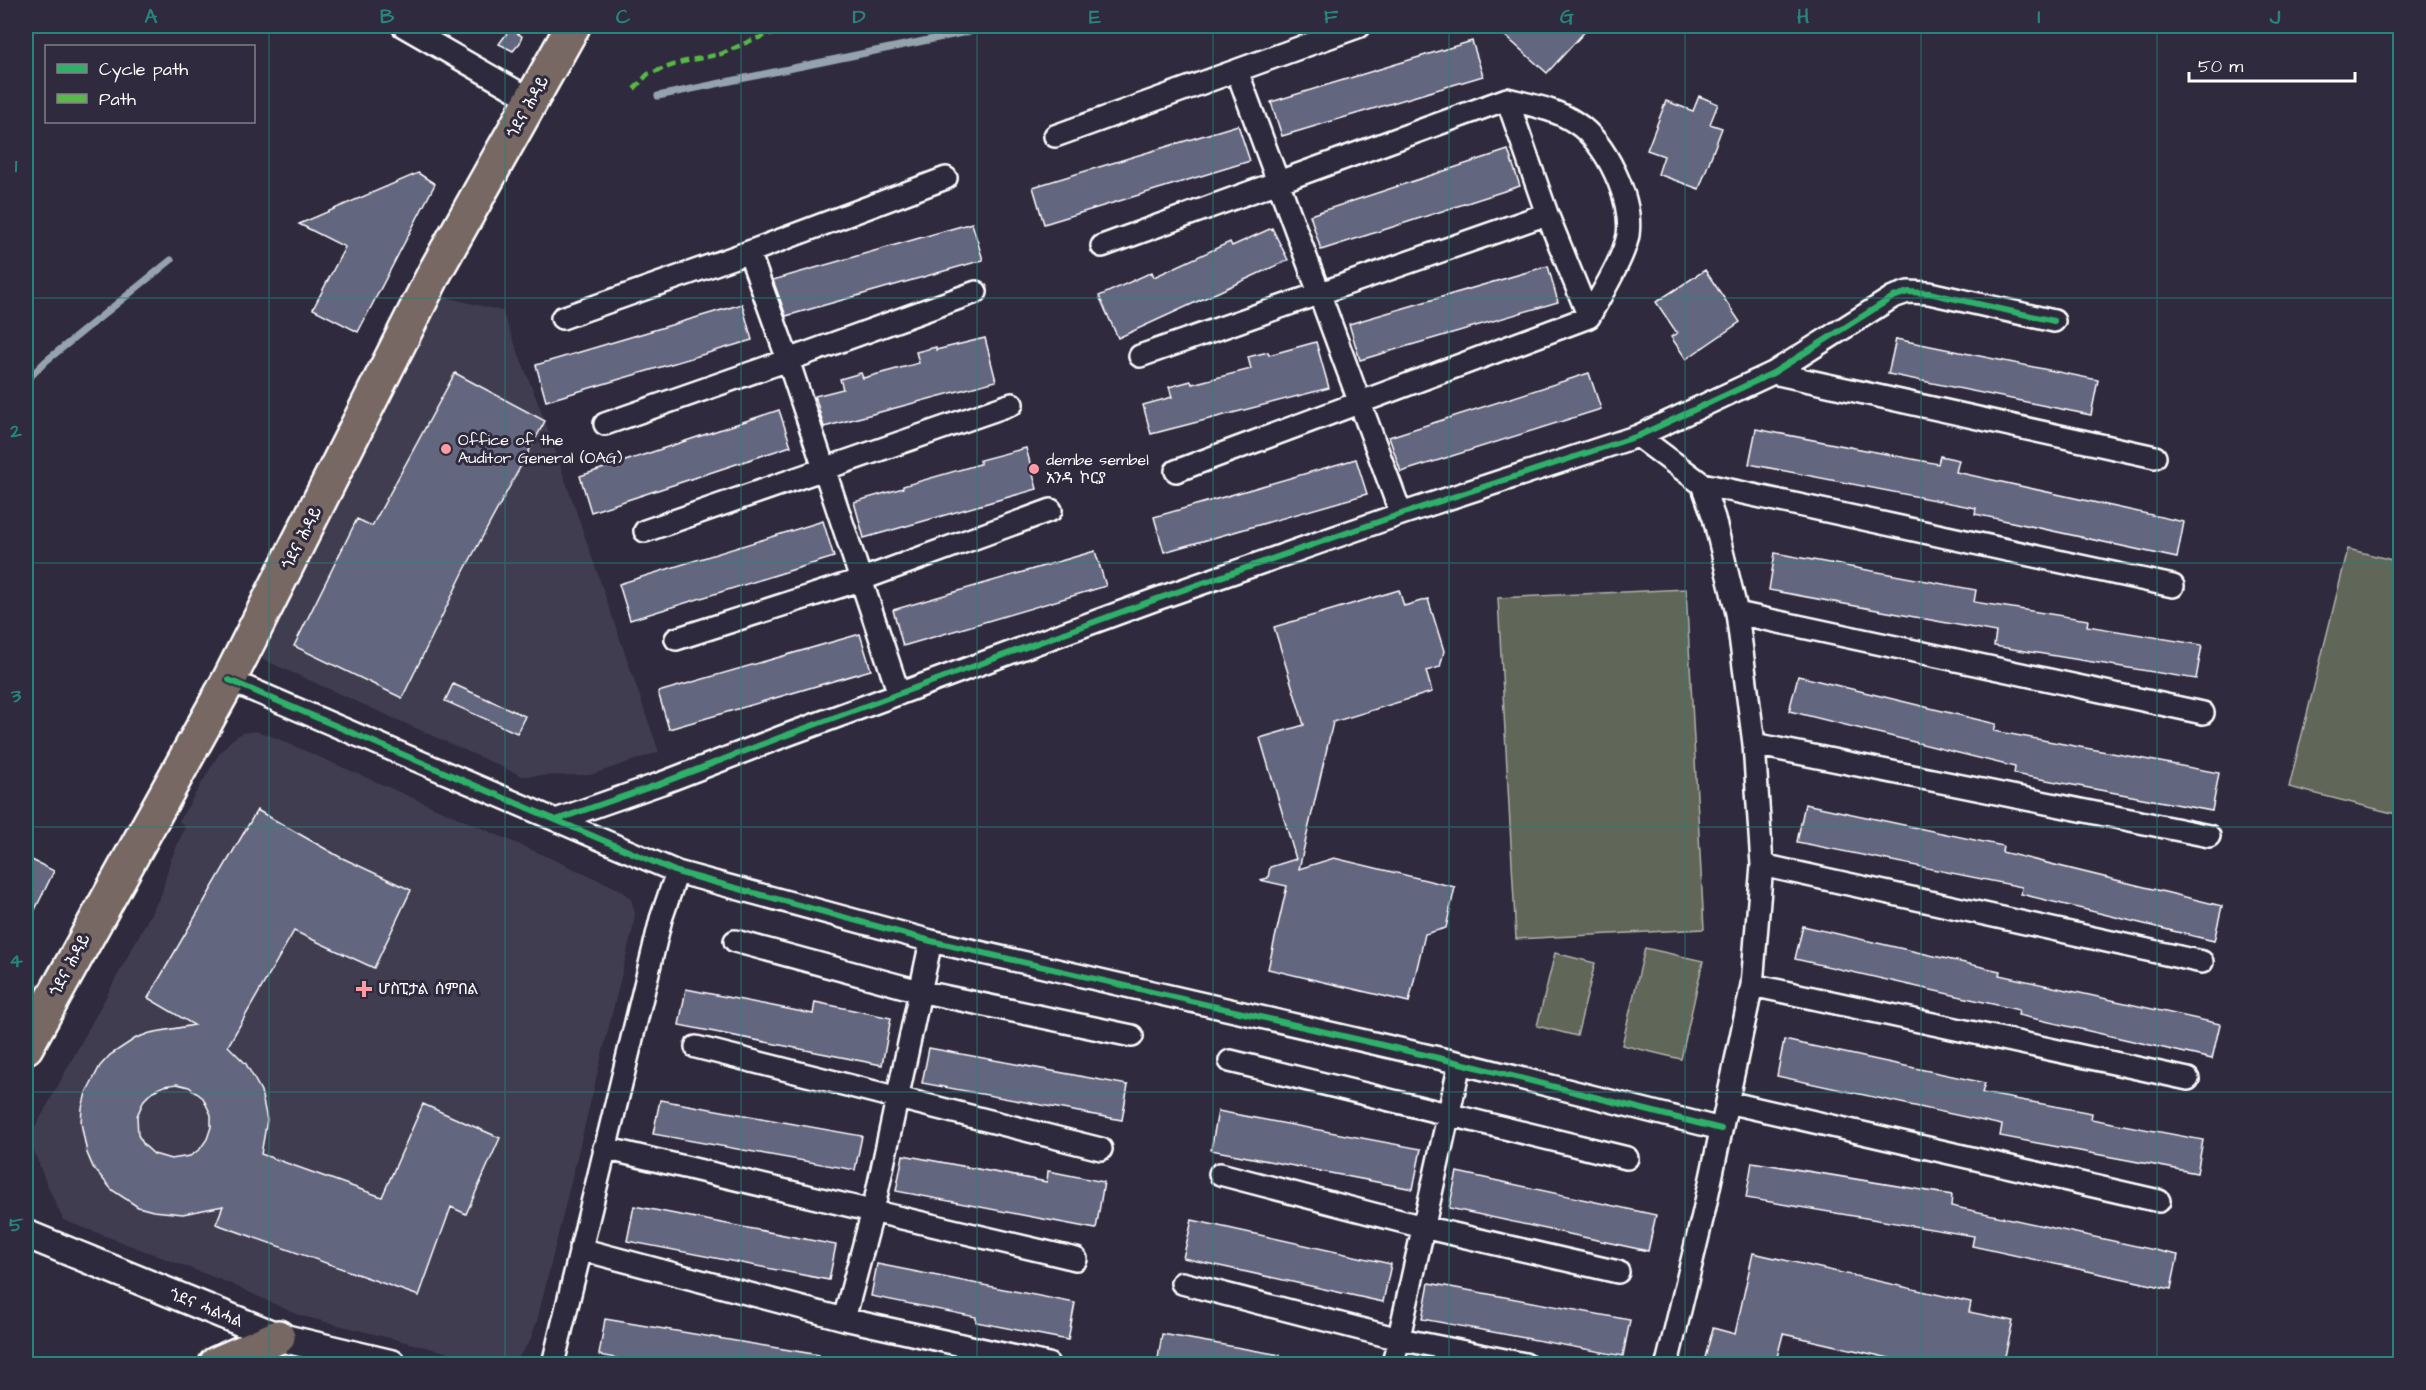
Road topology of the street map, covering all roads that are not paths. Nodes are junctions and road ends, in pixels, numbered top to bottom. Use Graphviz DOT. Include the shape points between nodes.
graph roads {
  1 [pos="403,26"];
  2 [pos="573,26"];
  3 [pos="1360,26"];
  4 [pos="1237,71"];
  5 [pos="1507,99"];
  6 [pos="532,100"];
  7 [pos="1054,136"];
  8 [pos="946,178"];
  9 [pos="1279,182"];
  10 [pos="1547,214"];
  11 [pos="1102,246"];
  12 [pos="749,252"];
  13 [pos="976,292"];
  14 [pos="1320,292"];
  15 [pos="1589,317"];
  16 [pos="562,318"];
  17 [pos="2054,321"];
  18 [pos="1140,356"];
  19 [pos="788,360"];
  20 [pos="1773,373"];
  21 [pos="1012,404"];
  22 [pos="1361,404"];
  23 [pos="604,424"];
  24 [pos="1638,436"];
  25 [pos="2155,458"];
  26 [pos="823,468"];
  27 [pos="1176,471"];
  28 [pos="1702,484"];
  29 [pos="1051,510"];
  30 [pos="1401,514"];
  31 [pos="645,531"];
  32 [pos="860,580"];
  33 [pos="2173,586"];
  34 [pos="1737,613"];
  35 [pos="676,639"];
  36 [pos="229,680"];
  37 [pos="899,694"];
  38 [pos="2203,713"];
  39 [pos="1754,744"];
  40 [pos="556,820"];
  41 [pos="2209,836"];
  42 [pos="1762,865"];
  43 [pos="677,872"];
  44 [pos="735,941"];
  45 [pos="931,941"];
  46 [pos="2202,962"];
  47 [pos="1752,985"];
  48 [pos="919,991"];
  49 [pos="1132,1036"];
  50 [pos="26,1047"];
  51 [pos="696,1047"];
  52 [pos="1230,1061"];
  53 [pos="1460,1063"];
  54 [pos="2188,1079"];
  55 [pos="897,1098"];
  56 [pos="1726,1102"];
  57 [pos="1448,1116"];
  58 [pos="1721,1129"];
  59 [pos="604,1148"];
  60 [pos="1101,1149"];
  61 [pos="1627,1158"];
  62 [pos="1221,1174"];
  63 [pos="2159,1201"];
  64 [pos="873,1211"];
  65 [pos="1423,1227"];
  66 [pos="26,1234"];
  67 [pos="580,1249"];
  68 [pos="1076,1259"];
  69 [pos="1618,1272"];
  70 [pos="1182,1283"];
  71 [pos="844,1319"];
  72 [pos="278,1337"];
  73 [pos="1399,1339"];
  74 [pos="216,1365"];
  75 [pos="392,1365"];
  76 [pos="553,1365"];
  77 [pos="1048,1365"];
  78 [pos="1393,1365"];
  79 [pos="1525,1365"];
  80 [pos="1667,1365"];
  1 -- 6 [label="street"];
  2 -- 6 [label="main road, ጎደና ሕዳይ"];
  3 -- 4 [label="street"];
  4 -- 7 [label="street"];
  4 -- 9 [label="street"];
  5 -- 9 [label="street"];
  5 -- 10 [label="street"];
  5 -- 15 [label="street" via="1577,123 1600,147 1613,169 1627,208 1628,236"];
  6 -- 36 [label="main road, ጎደና ሕዳይ" via="435,272"];
  8 -- 12 [label="street"];
  9 -- 11 [label="street"];
  9 -- 14 [label="street"];
  10 -- 14 [label="street"];
  10 -- 15 [label="street"];
  12 -- 16 [label="street"];
  12 -- 19 [label="street"];
  13 -- 19 [label="street"];
  14 -- 18 [label="street"];
  14 -- 22 [label="street"];
  15 -- 22 [label="street"];
  17 -- 20 [label="street" via="1929,293 1908,292 1893,297"];
  19 -- 23 [label="street"];
  19 -- 26 [label="street"];
  20 -- 24 [label="street"];
  20 -- 25 [label="street"];
  21 -- 26 [label="street"];
  22 -- 27 [label="street"];
  22 -- 30 [label="street"];
  24 -- 28 [label="street"];
  24 -- 30 [label="street"];
  26 -- 31 [label="street"];
  26 -- 32 [label="street"];
  28 -- 33 [label="street"];
  28 -- 34 [label="street"];
  29 -- 32 [label="street"];
  30 -- 37 [label="street"];
  32 -- 35 [label="street"];
  32 -- 37 [label="street"];
  34 -- 38 [label="street"];
  34 -- 39 [label="street"];
  36 -- 40 [label="street"];
  36 -- 50 [label="main road, ጎደና ሕዳይ"];
  37 -- 40 [label="street"];
  39 -- 41 [label="street"];
  39 -- 42 [label="street"];
  40 -- 43 [label="street"];
  42 -- 46 [label="street"];
  42 -- 47 [label="street"];
  43 -- 45 [label="street"];
  43 -- 59 [label="street" via="661,919"];
  44 -- 48 [label="street"];
  45 -- 48 [label="street"];
  45 -- 53 [label="street"];
  47 -- 54 [label="street"];
  47 -- 56 [label="street"];
  48 -- 49 [label="street"];
  48 -- 55 [label="street"];
  51 -- 55 [label="street"];
  52 -- 57 [label="street"];
  53 -- 57 [label="street"];
  53 -- 58 [label="street"];
  55 -- 60 [label="street"];
  55 -- 64 [label="street"];
  56 -- 58 [label="street"];
  56 -- 63 [label="street"];
  57 -- 61 [label="street"];
  57 -- 65 [label="street"];
  58 -- 80 [label="street"];
  59 -- 64 [label="street"];
  59 -- 67 [label="street"];
  62 -- 65 [label="street"];
  64 -- 68 [label="street"];
  64 -- 71 [label="street"];
  65 -- 69 [label="street"];
  65 -- 73 [label="street"];
  66 -- 72 [label="street, ጎደና ሓልሓል"];
  67 -- 71 [label="street"];
  67 -- 76 [label="street"];
  70 -- 73 [label="street"];
  71 -- 77 [label="street"];
  72 -- 74 [label="main road"];
  72 -- 75 [label="street, ጎደና ሓልሓል"];
  73 -- 78 [label="street"];
  73 -- 79 [label="street"];
}
